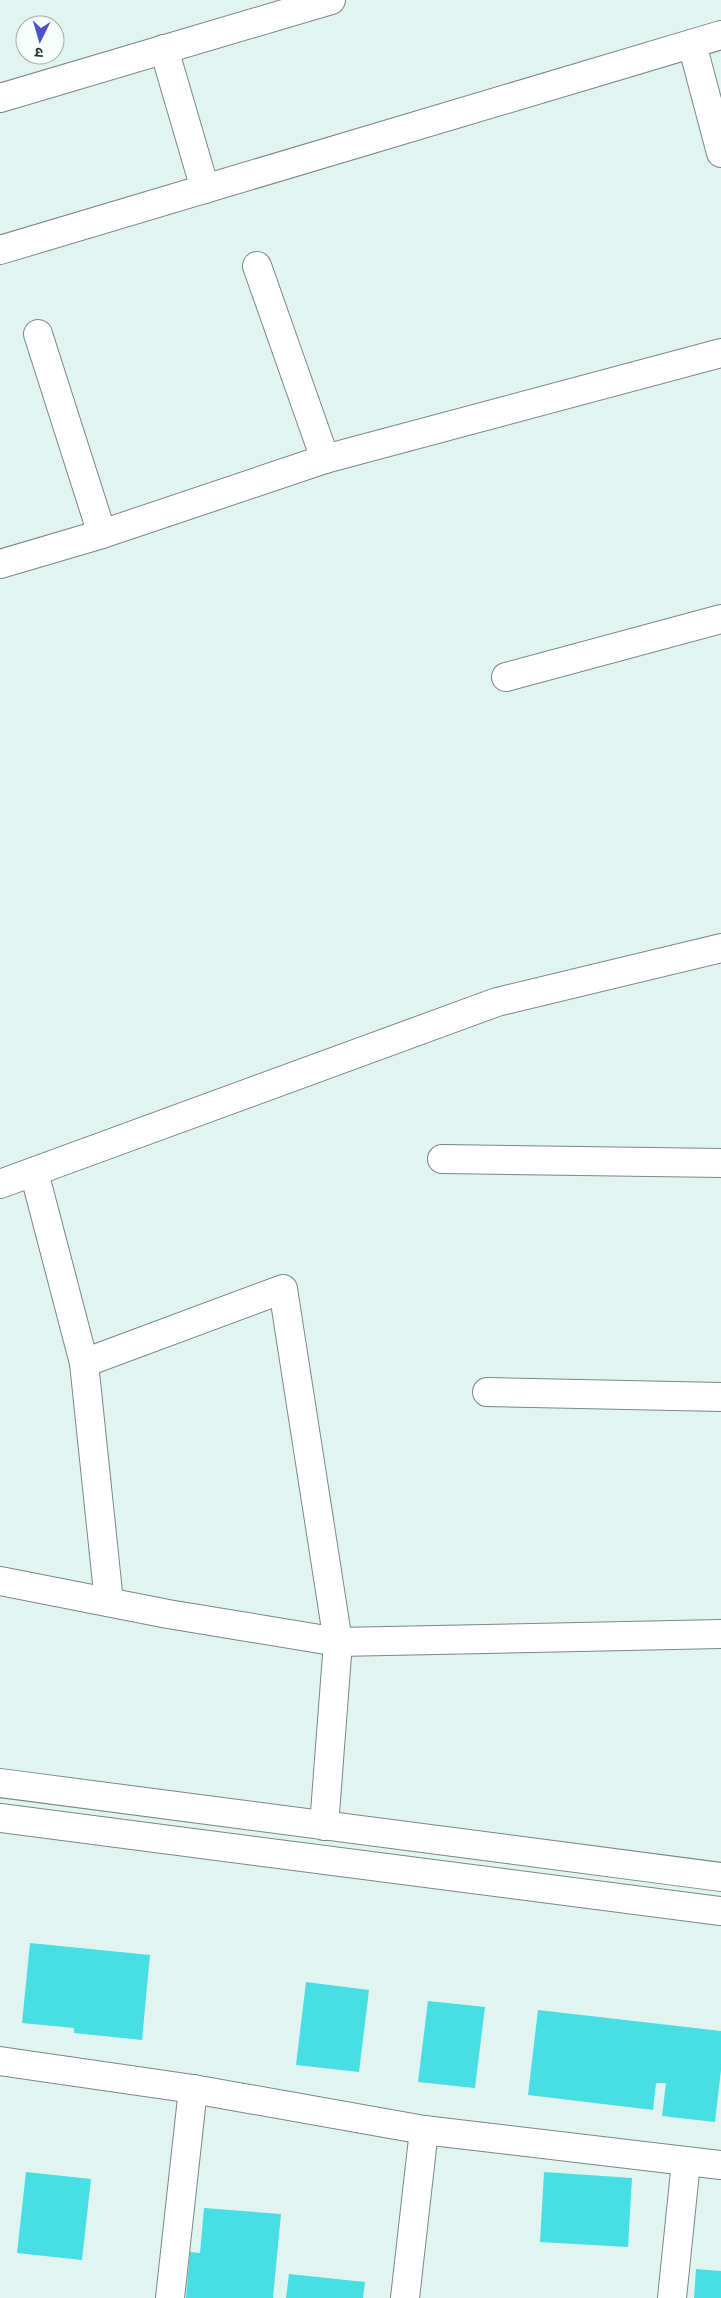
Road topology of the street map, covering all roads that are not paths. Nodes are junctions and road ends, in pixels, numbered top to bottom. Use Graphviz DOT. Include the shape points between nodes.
graph roads {
  1 [pos="331,0"];
  2 [pos="721,35"];
  3 [pos="692,44"];
  4 [pos="164,50"];
  5 [pos="0,98"];
  6 [pos="721,153"];
  7 [pos="206,189"];
  8 [pos="0,250"];
  9 [pos="258,266"];
  10 [pos="38,334"];
  11 [pos="721,353"];
  12 [pos="325,459"];
  13 [pos="102,534"];
  14 [pos="0,564"];
  15 [pos="721,618"];
  16 [pos="506,677"];
  17 [pos="721,948"];
  18 [pos="442,1159"];
  19 [pos="721,1163"];
  20 [pos="34,1172"];
  21 [pos="0,1184"];
  22 [pos="84,1363"];
  23 [pos="486,1392"];
  24 [pos="721,1397"];
  25 [pos="0,1581"];
  26 [pos="109,1602"];
  27 [pos="721,1634"];
  28 [pos="338,1642"];
  29 [pos="0,1784"];
  30 [pos="0,1818"];
  31 [pos="324,1826"];
  32 [pos="721,1877"];
  33 [pos="721,1911"];
  34 [pos="0,2061"];
  35 [pos="193,2089"];
  36 [pos="424,2130"];
  37 [pos="686,2162"];
  38 [pos="721,2165"];
  39 [pos="170,2298"];
  40 [pos="405,2298"];
  41 [pos="672,2298"];
  1 -- 4 [label="street"];
  2 -- 3 [label="street"];
  3 -- 6 [label="street"];
  3 -- 7 [label="street"];
  4 -- 5 [label="street"];
  4 -- 7 [label="street"];
  7 -- 8 [label="street"];
  9 -- 12 [label="street"];
  10 -- 13 [label="street"];
  11 -- 12 [label="street"];
  12 -- 13 [label="street"];
  13 -- 14 [label="street"];
  15 -- 16 [label="street"];
  17 -- 20 [label="street" via="497,1002"];
  18 -- 19 [label="street"];
  20 -- 21 [label="street"];
  20 -- 22 [label="street"];
  22 -- 26 [label="street"];
  22 -- 28 [label="street" via="283,1290"];
  23 -- 24 [label="street"];
  25 -- 26 [label="street"];
  26 -- 28 [label="street"];
  27 -- 28 [label="street"];
  28 -- 31 [label="street"];
  29 -- 31 [label="street"];
  30 -- 33 [label="street"];
  31 -- 32 [label="street"];
  34 -- 35 [label="street"];
  35 -- 36 [label="street"];
  35 -- 39 [label="street"];
  36 -- 37 [label="street"];
  36 -- 40 [label="street"];
  37 -- 38 [label="street"];
  37 -- 41 [label="street"];
}
